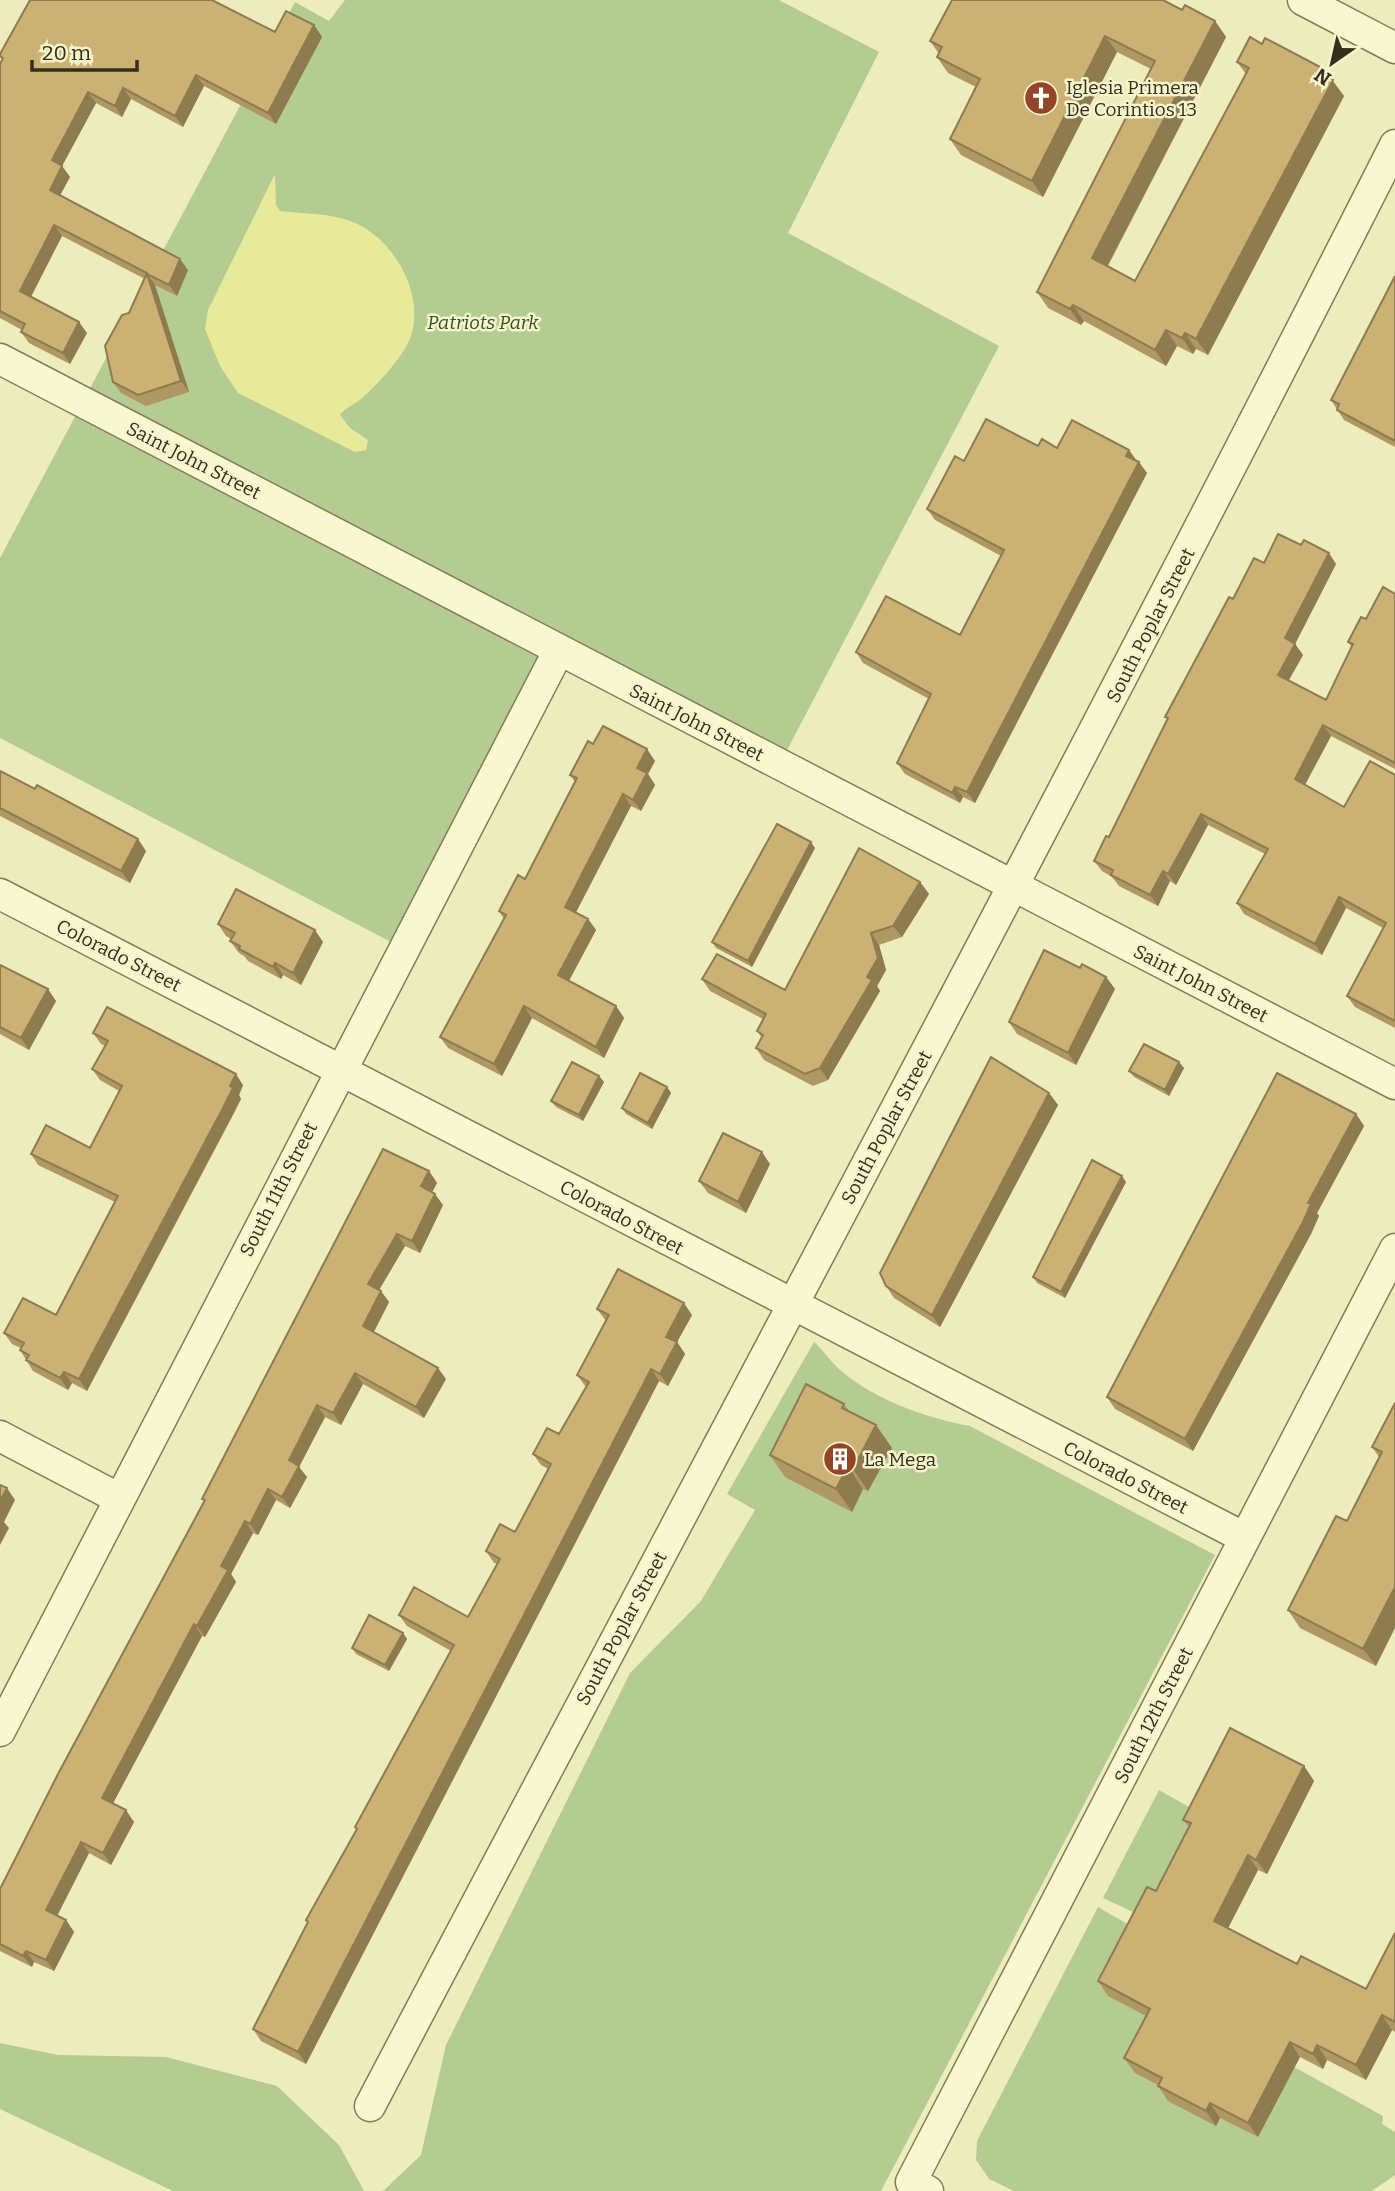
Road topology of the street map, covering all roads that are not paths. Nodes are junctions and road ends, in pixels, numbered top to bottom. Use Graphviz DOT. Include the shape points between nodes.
graph roads {
  1 [pos="1303,0"];
  2 [pos="1395,48"];
  3 [pos="1395,145"];
  4 [pos="0,359"];
  5 [pos="559,650"];
  6 [pos="1014,886"];
  7 [pos="0,894"];
  8 [pos="339,1070"];
  9 [pos="1395,1084"];
  10 [pos="1395,1249"];
  11 [pos="790,1305"];
  12 [pos="0,1436"];
  13 [pos="118,1498"];
  14 [pos="1245,1538"];
  15 [pos="0,1731"];
  16 [pos="370,2106"];
  17 [pos="919,2186"];
  1 -- 2 [label="street"];
  3 -- 6 [label="street, South Poplar Street"];
  4 -- 5 [label="street, Saint John Street"];
  5 -- 6 [label="street, Saint John Street"];
  5 -- 8 [label="street, South 11th Street"];
  6 -- 9 [label="street, Saint John Street"];
  6 -- 11 [label="street, South Poplar Street"];
  7 -- 8 [label="street, Colorado Street"];
  8 -- 11 [label="street, Colorado Street"];
  8 -- 13 [label="street, South 11th Street"];
  10 -- 14 [label="street, South 12th Street"];
  11 -- 14 [label="street, Colorado Street"];
  11 -- 16 [label="street, South Poplar Street"];
  12 -- 13 [label="street"];
  13 -- 15 [label="street, South 11th Street"];
  14 -- 17 [label="street, South 12th Street"];
}
